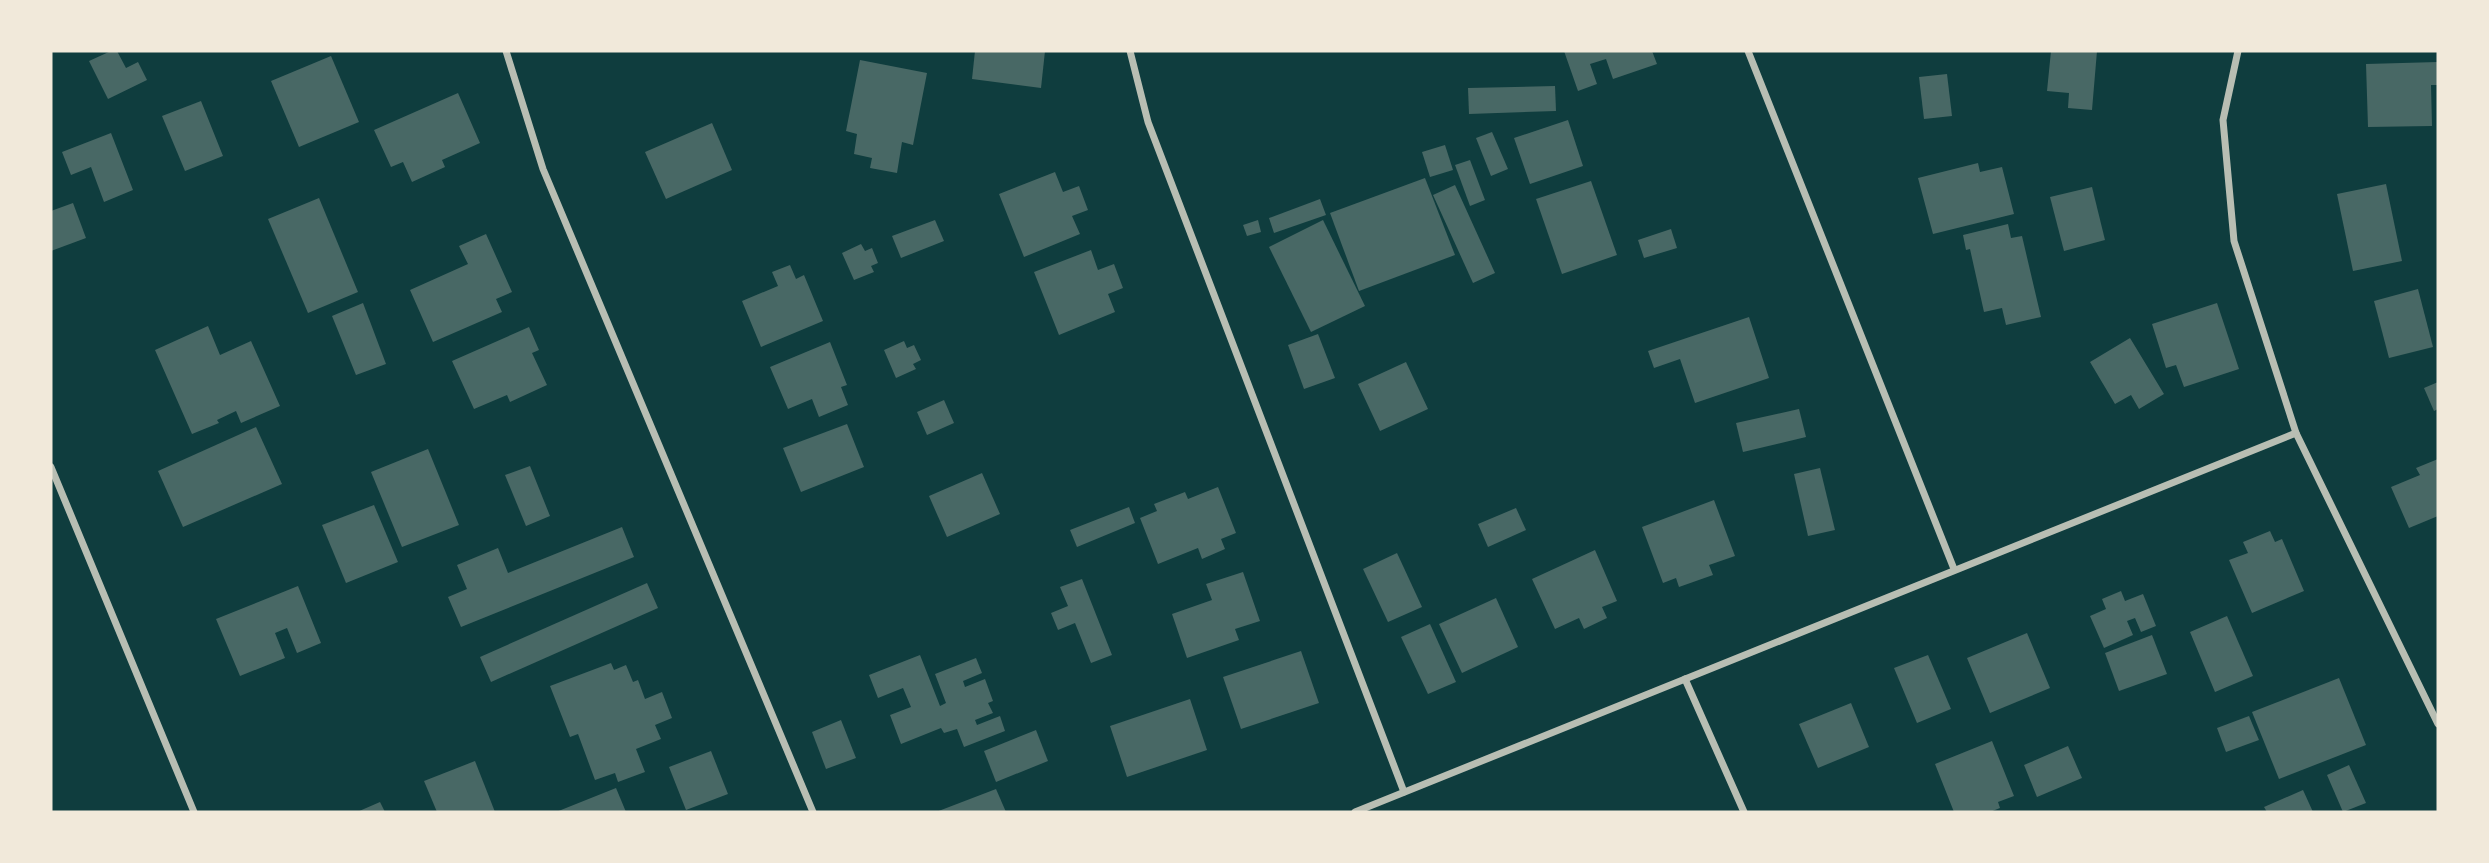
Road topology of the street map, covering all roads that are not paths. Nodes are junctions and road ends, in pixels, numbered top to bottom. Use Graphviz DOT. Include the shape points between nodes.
graph roads {
  1 [pos="506,51"];
  2 [pos="1130,51"];
  3 [pos="1748,51"];
  4 [pos="2238,51"];
  5 [pos="2296,433"];
  6 [pos="51,467"];
  7 [pos="1954,569"];
  8 [pos="1685,679"];
  9 [pos="2438,724"];
  10 [pos="1404,792"];
  11 [pos="194,812"];
  12 [pos="813,812"];
  13 [pos="1355,812"];
  14 [pos="1744,812"];
  1 -- 12 [label="street" via="543,169"];
  2 -- 10 [label="street" via="1148,122"];
  3 -- 7 [label="street"];
  4 -- 5 [label="street" via="2222,120 2234,241"];
  5 -- 7 [label="street"];
  5 -- 9 [label="street"];
  6 -- 11 [label="street"];
  7 -- 8 [label="street"];
  8 -- 10 [label="street"];
  8 -- 14 [label="street"];
  10 -- 13 [label="street"];
}
